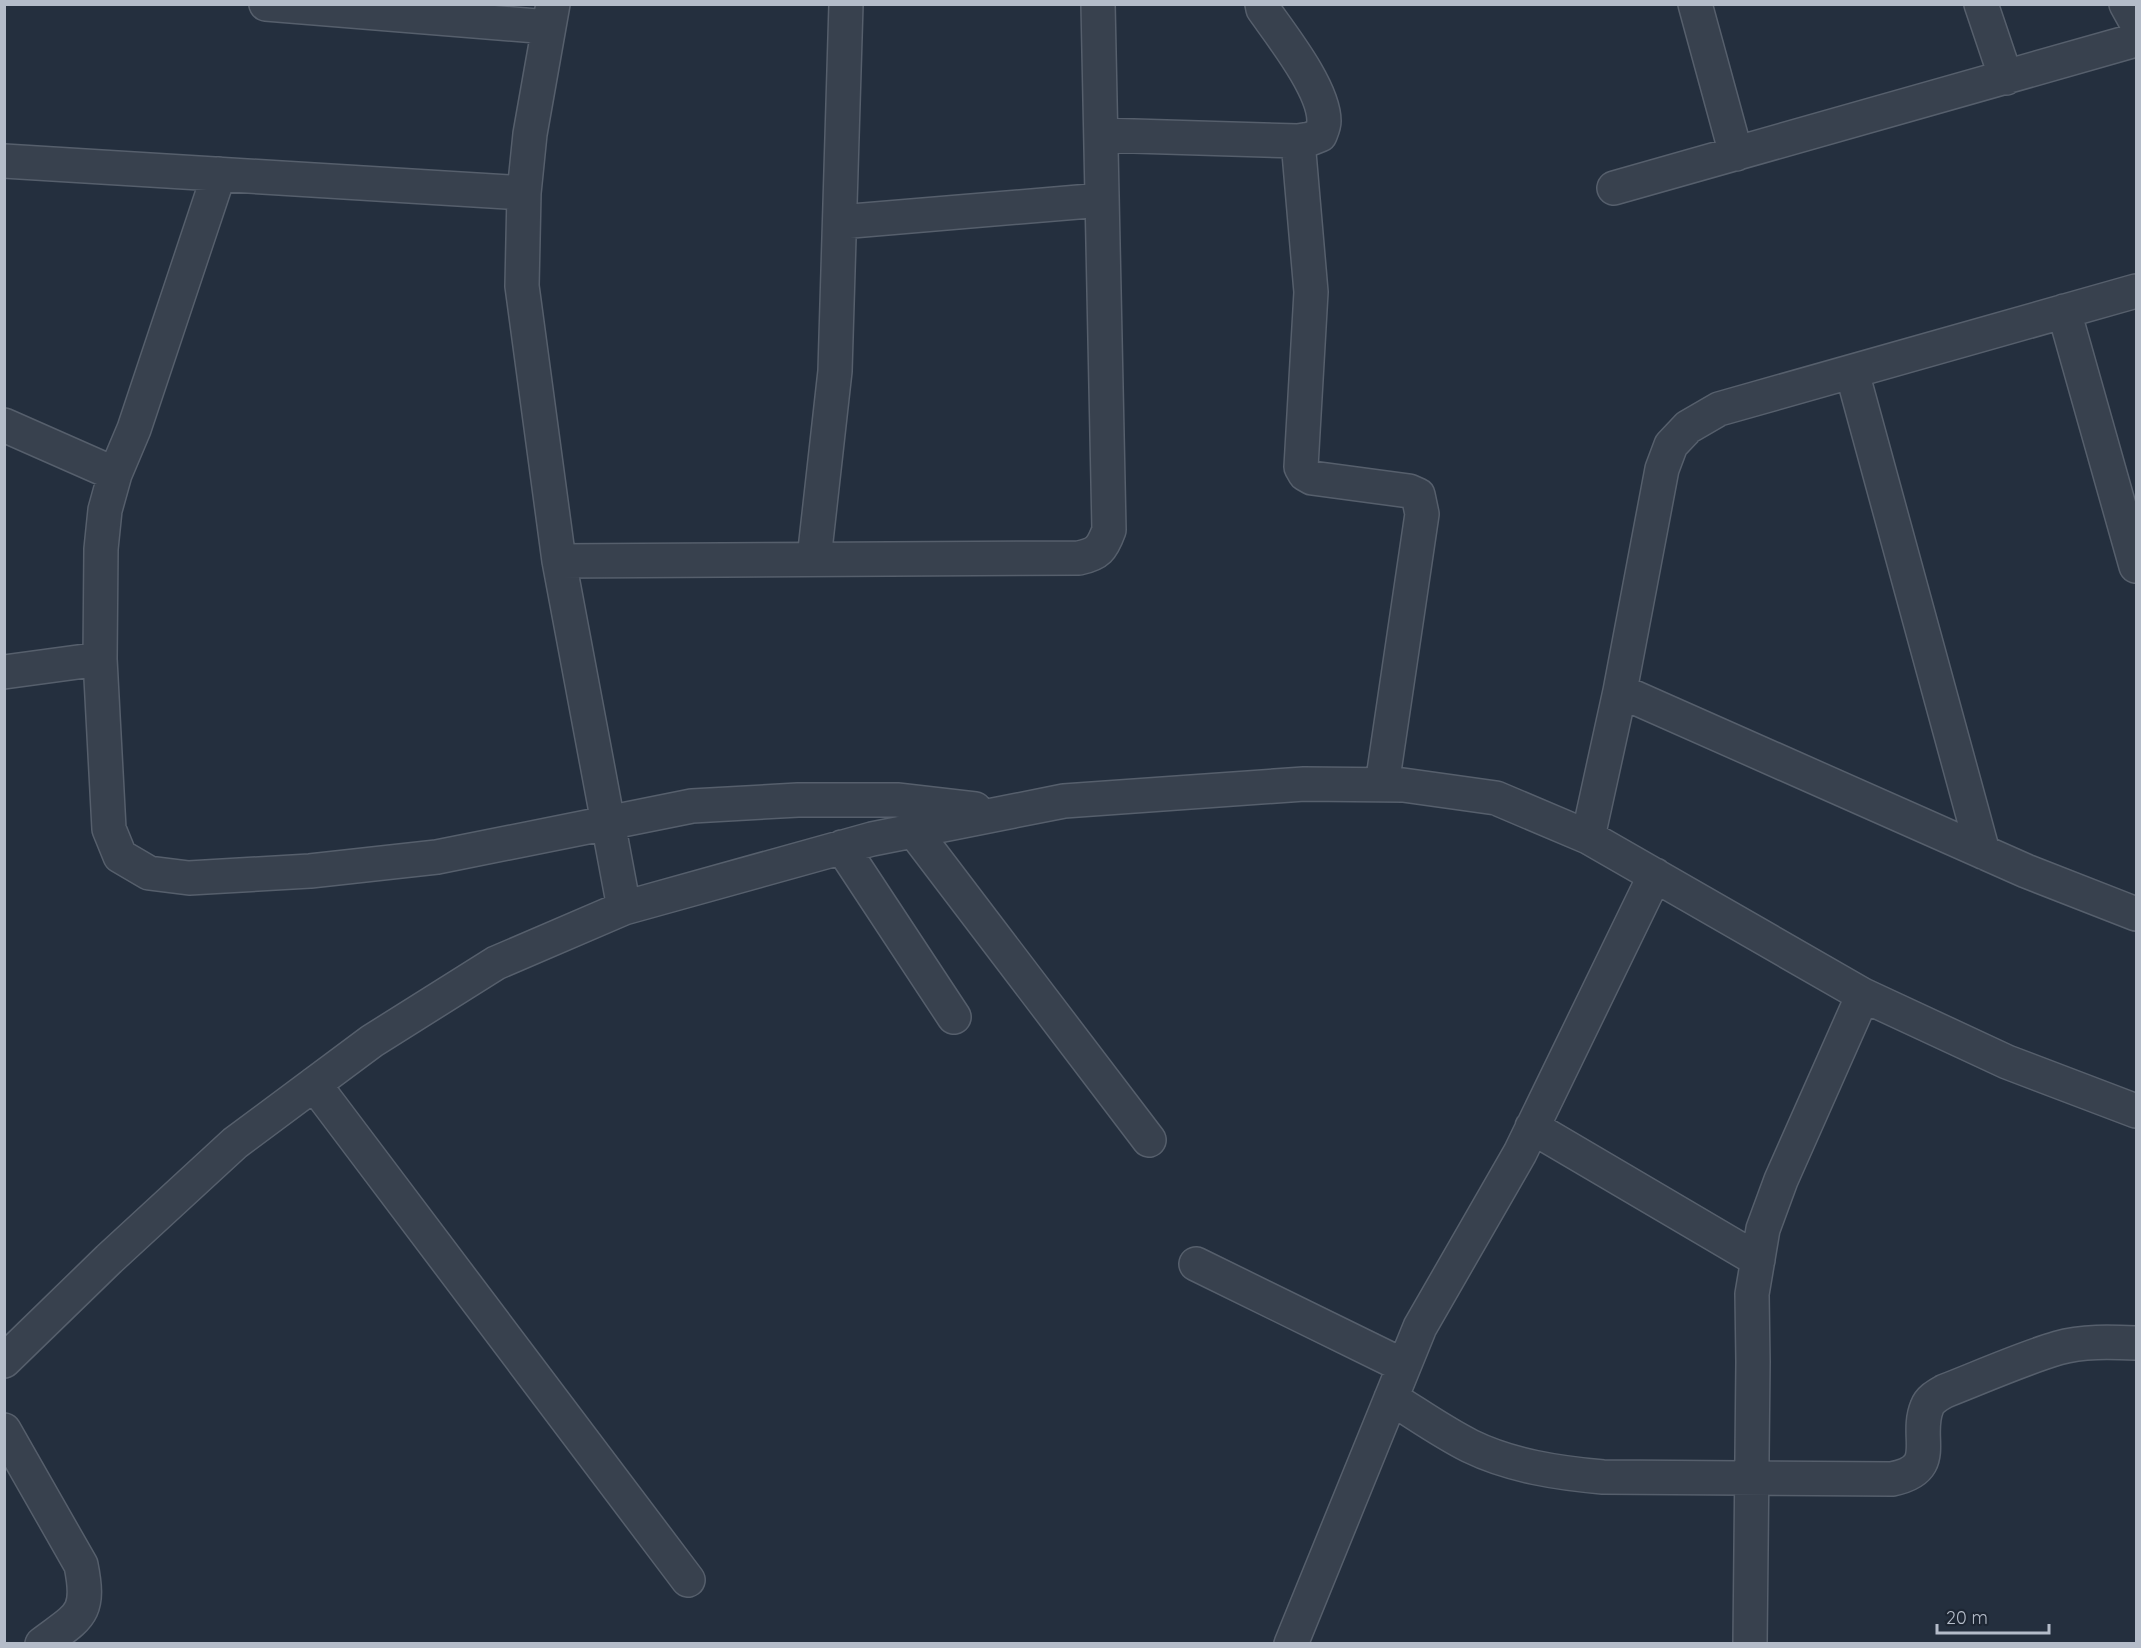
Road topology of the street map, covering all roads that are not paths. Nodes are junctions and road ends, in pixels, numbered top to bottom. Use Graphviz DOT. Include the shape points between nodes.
graph roads {
  1 [pos="266,4"];
  2 [pos="846,4"];
  3 [pos="1098,4"];
  4 [pos="1262,4"];
  5 [pos="1695,4"];
  6 [pos="1981,4"];
  7 [pos="2126,4"];
  8 [pos="551,16"];
  9 [pos="2136,22"];
  10 [pos="2136,40"];
  11 [pos="2006,78"];
  12 [pos="1101,135"];
  13 [pos="1298,141"];
  14 [pos="1736,154"];
  15 [pos="4,161"];
  16 [pos="219,174"];
  17 [pos="1614,188"];
  18 [pos="524,193"];
  19 [pos="1102,200"];
  20 [pos="840,222"];
  21 [pos="2136,291"];
  22 [pos="2064,311"];
  23 [pos="1852,372"];
  24 [pos="4,425"];
  25 [pos="115,474"];
  26 [pos="814,559"];
  27 [pos="559,561"];
  28 [pos="2136,566"];
  29 [pos="100,659"];
  30 [pos="4,672"];
  31 [pos="1620,691"];
  32 [pos="1382,785"];
  33 [pos="1007,813"];
  34 [pos="608,824"];
  35 [pos="914,831"];
  36 [pos="1588,837"];
  37 [pos="842,847"];
  38 [pos="1983,852"];
  39 [pos="1655,875"];
  40 [pos="624,908"];
  41 [pos="2136,914"];
  42 [pos="1863,995"];
  43 [pos="954,1017"];
  44 [pos="314,1084"];
  45 [pos="2136,1111"];
  46 [pos="1532,1127"];
  47 [pos="1149,1140"];
  48 [pos="1758,1260"];
  49 [pos="1197,1264"];
  50 [pos="2136,1343"];
  51 [pos="4,1361"];
  52 [pos="1404,1366"];
  53 [pos="1391,1398"];
  54 [pos="4,1430"];
  55 [pos="1750,1479"];
  56 [pos="688,1580"];
  57 [pos="42,1644"];
  58 [pos="1291,1644"];
  59 [pos="1750,1644"];
  1 -- 8 [label="street"];
  2 -- 20 [label="street"];
  3 -- 12 [label="street"];
  4 -- 13 [label="street" via="1313,85 1324,114 1320,135"];
  5 -- 14 [label="street"];
  6 -- 11 [label="street"];
  7 -- 9 [label="street"];
  8 -- 18 [label="street"];
  10 -- 11 [label="street"];
  11 -- 14 [label="street"];
  12 -- 13 [label="street"];
  12 -- 19 [label="street"];
  13 -- 32 [label="street" via="1311,292 1300,467 1312,478 1408,491 1418,495 1421,503"];
  14 -- 17 [label="street"];
  15 -- 16 [label="street"];
  16 -- 18 [label="street"];
  16 -- 25 [label="street" via="134,429"];
  18 -- 27 [label="street" via="522,286"];
  19 -- 20 [label="street"];
  19 -- 26 [label="street" via="1109,530 1104,544 1093,555 1079,558"];
  20 -- 26 [label="street" via="835,371"];
  21 -- 22 [label="street"];
  22 -- 23 [label="street"];
  22 -- 28 [label="street"];
  23 -- 31 [label="street" via="1719,410 1688,427 1671,445 1662,469"];
  23 -- 38 [label="street"];
  24 -- 25 [label="street"];
  25 -- 29 [label="street" via="105,510 101,549"];
  26 -- 27 [label="street"];
  27 -- 34 [label="street"];
  29 -- 30 [label="street"];
  29 -- 34 [label="street" via="109,830 120,856 149,873 189,878 322,870 437,857"];
  31 -- 36 [label="street"];
  31 -- 38 [label="street"];
  32 -- 33 [label="street" via="1304,784 1076,800"];
  32 -- 36 [label="street" via="1496,798"];
  33 -- 34 [label="street" via="897,800 798,800 692,806"];
  33 -- 35 [label="street"];
  34 -- 40 [label="street"];
  35 -- 37 [label="street"];
  35 -- 47 [label="street"];
  36 -- 39 [label="street"];
  37 -- 40 [label="street"];
  37 -- 43 [label="street"];
  38 -- 41 [label="street"];
  39 -- 42 [label="street"];
  39 -- 46 [label="street"];
  40 -- 44 [label="street" via="496,963 372,1041"];
  42 -- 45 [label="street" via="2007,1062"];
  42 -- 48 [label="street" via="1781,1180 1763,1228"];
  44 -- 51 [label="street" via="235,1143"];
  44 -- 56 [label="street"];
  46 -- 48 [label="street"];
  46 -- 52 [label="street" via="1419,1327"];
  48 -- 55 [label="street" via="1752,1294"];
  49 -- 52 [label="street"];
  50 -- 55 [label="street" via="2058,1348 1945,1391 1927,1406 1923,1455 1918,1468 1907,1476"];
  52 -- 53 [label="street"];
  53 -- 55 [label="street" via="1470,1446 1558,1473"];
  53 -- 58 [label="street"];
  54 -- 57 [label="street" via="81,1565 85,1584 85,1603 76,1618"];
  55 -- 59 [label="street"];
}
